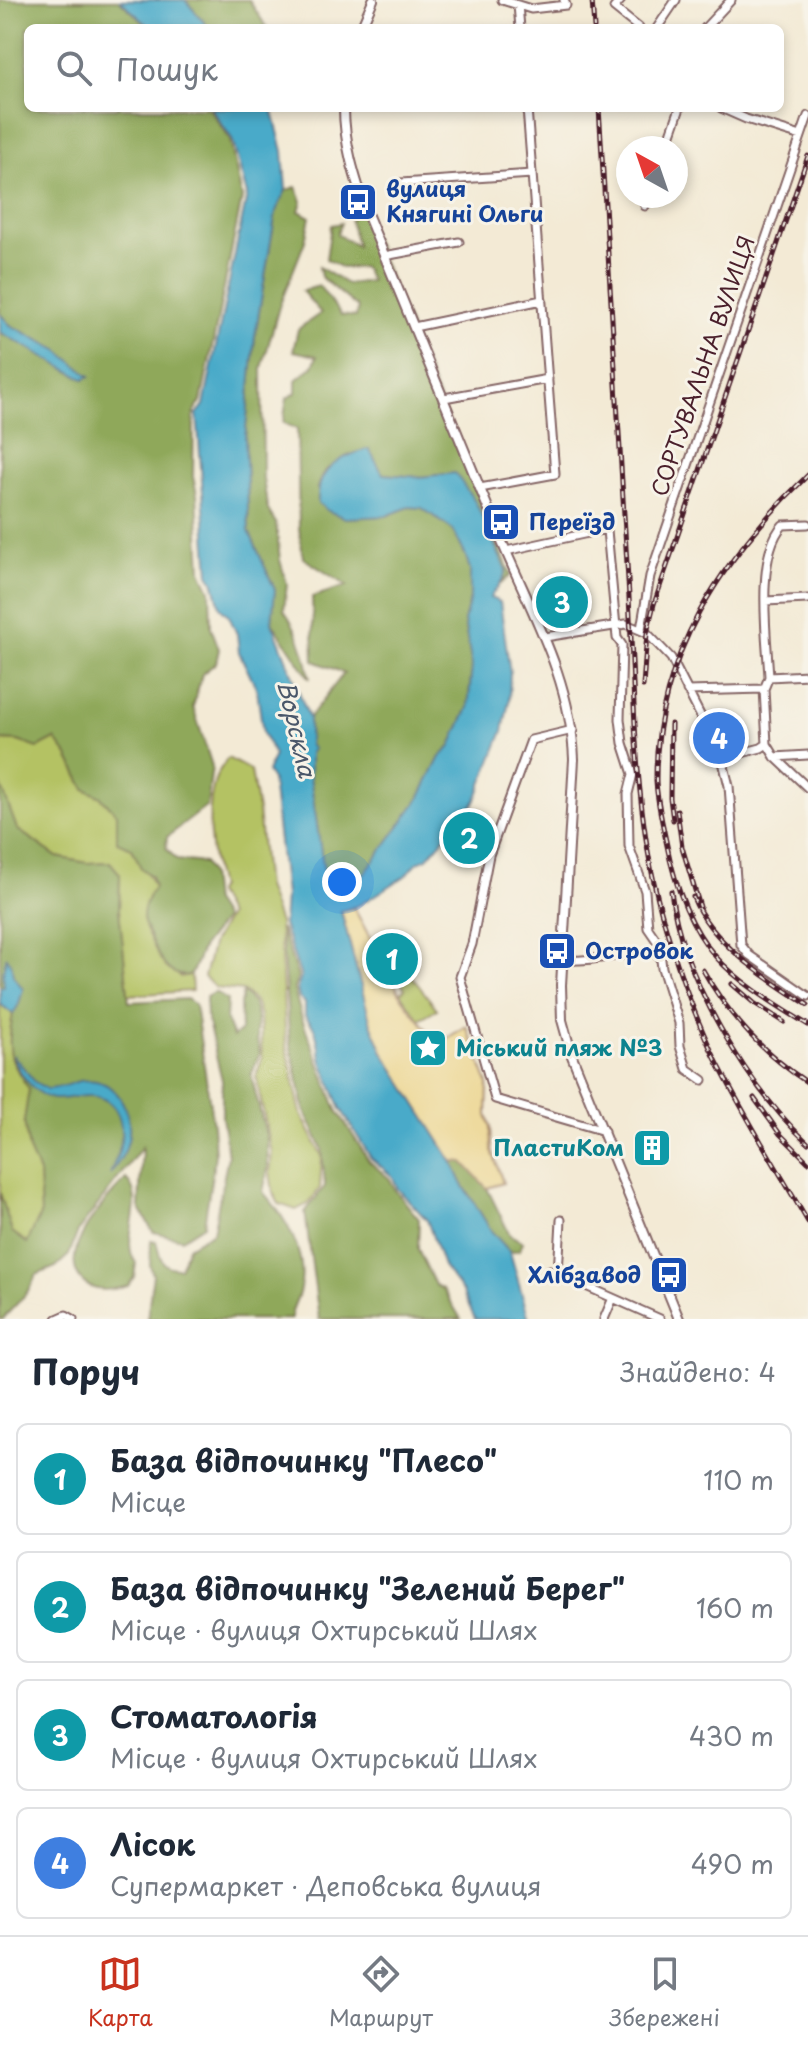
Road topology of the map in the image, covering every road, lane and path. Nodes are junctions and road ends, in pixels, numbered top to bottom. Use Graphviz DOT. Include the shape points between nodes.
graph roads {
  1 [pos="373,0"];
  2 [pos="502,0"];
  3 [pos="621,0"];
  4 [pos="676,0"];
  5 [pos="731,0"];
  6 [pos="565,2"];
  7 [pos="518,5"];
  8 [pos="363,24"];
  9 [pos="520,24"];
  10 [pos="634,24"];
  11 [pos="660,24"];
  12 [pos="709,24"];
  13 [pos="344,112"];
  14 [pos="527,112"];
  15 [pos="679,112"];
  16 [pos="730,112"];
  17 [pos="808,116"];
  18 [pos="670,136"];
  19 [pos="801,136"];
  20 [pos="532,174"];
  21 [pos="401,183"];
  22 [pos="459,242"];
  23 [pos="384,256"];
  24 [pos="542,300"];
  25 [pos="414,327"];
  26 [pos="548,379"];
  27 [pos="444,398"];
  28 [pos="480,488"];
  29 [pos="808,524"];
  30 [pos="506,551"];
  31 [pos="808,599"];
  32 [pos="566,601"];
  33 [pos="765,601"];
  34 [pos="537,616"];
  35 [pos="616,625"];
  36 [pos="641,629"];
  37 [pos="545,637"];
  38 [pos="808,675"];
  39 [pos="769,677"];
  40 [pos="764,689"];
  41 [pos="687,691"];
  42 [pos="573,730"];
  43 [pos="767,744"];
  44 [pos="808,755"];
  45 [pos="775,757"];
  46 [pos="722,758"];
  47 [pos="808,788"];
  48 [pos="659,954"];
  49 [pos="563,960"];
  50 [pos="808,996"];
  51 [pos="703,1080"];
  52 [pos="604,1131"];
  53 [pos="561,1220"];
  54 [pos="550,1270"];
  55 [pos="558,1274"];
  56 [pos="613,1298"];
  57 [pos="57,1319"];
  58 [pos="73,1319"];
  59 [pos="604,1319"];
  60 [pos="660,1319"];
  61 [pos="679,1319"];
  1 -- 8 [label="main road"];
  2 -- 7 [label="street"];
  3 -- 10 [label="street" via="614,8"];
  4 -- 11 [label="street"];
  5 -- 12 [label="street"];
  6 -- 7 [label="street" via="531,9"];
  7 -- 9 [label="street"];
  13 -- 23 [label="main road" via="351,166"];
  14 -- 20 [label="street"];
  15 -- 18 [label="street"];
  16 -- 19 [label="street"];
  17 -- 19 [label="street, СОРТУВАЛЬНА ВУЛИЦЯ"];
  19 -- 36 [label="street, СОРТУВАЛЬНА ВУЛИЦЯ" via="650,576"];
  20 -- 21 [label="street"];
  20 -- 24 [label="street"];
  22 -- 23 [label="street"];
  23 -- 25 [label="main road"];
  24 -- 25 [label="street"];
  24 -- 26 [label="street"];
  25 -- 27 [label="main road"];
  26 -- 27 [label="street"];
  26 -- 28 [label="street" via="555,474"];
  27 -- 28 [label="main road"];
  28 -- 30 [label="main road"];
  29 -- 33 [label="street" via="783,525 777,531 764,573"];
  30 -- 34 [label="main road"];
  30 -- 35 [label="street" via="605,530"];
  31 -- 33 [label="street"];
  32 -- 34 [label="street" via="568,607"];
  33 -- 39 [label="street"];
  34 -- 37 [label="main road"];
  35 -- 36 [label="street"];
  35 -- 37 [label="street"];
  35 -- 48 [label="street" via="622,645 620,719 633,774 629,846"];
  36 -- 41 [label="street" via="671,658"];
  37 -- 42 [label="main road"];
  38 -- 39 [label="street"];
  39 -- 40 [label="street"];
  40 -- 41 [label="street"];
  40 -- 43 [label="street"];
  41 -- 46 [label="street"];
  42 -- 49 [label="main road"];
  42 -- 52 [label="street" via="531,740 491,846 472,944 460,977 495,1099"];
  43 -- 45 [label="street"];
  43 -- 46 [label="street"];
  44 -- 45 [label="street"];
  45 -- 47 [label="street"];
  46 -- 50 [label="street" via="729,786 741,945"];
  48 -- 49 [label="street"];
  48 -- 51 [label="street" via="687,1069"];
  49 -- 52 [label="main road" via="567,1043"];
  52 -- 61 [label="main road"];
  53 -- 55 [label="street"];
  54 -- 55 [label="street"];
  55 -- 56 [label="street"];
  56 -- 59 [label="street"];
  56 -- 60 [label="street"];
  57 -- 58 [label="street"];
}
